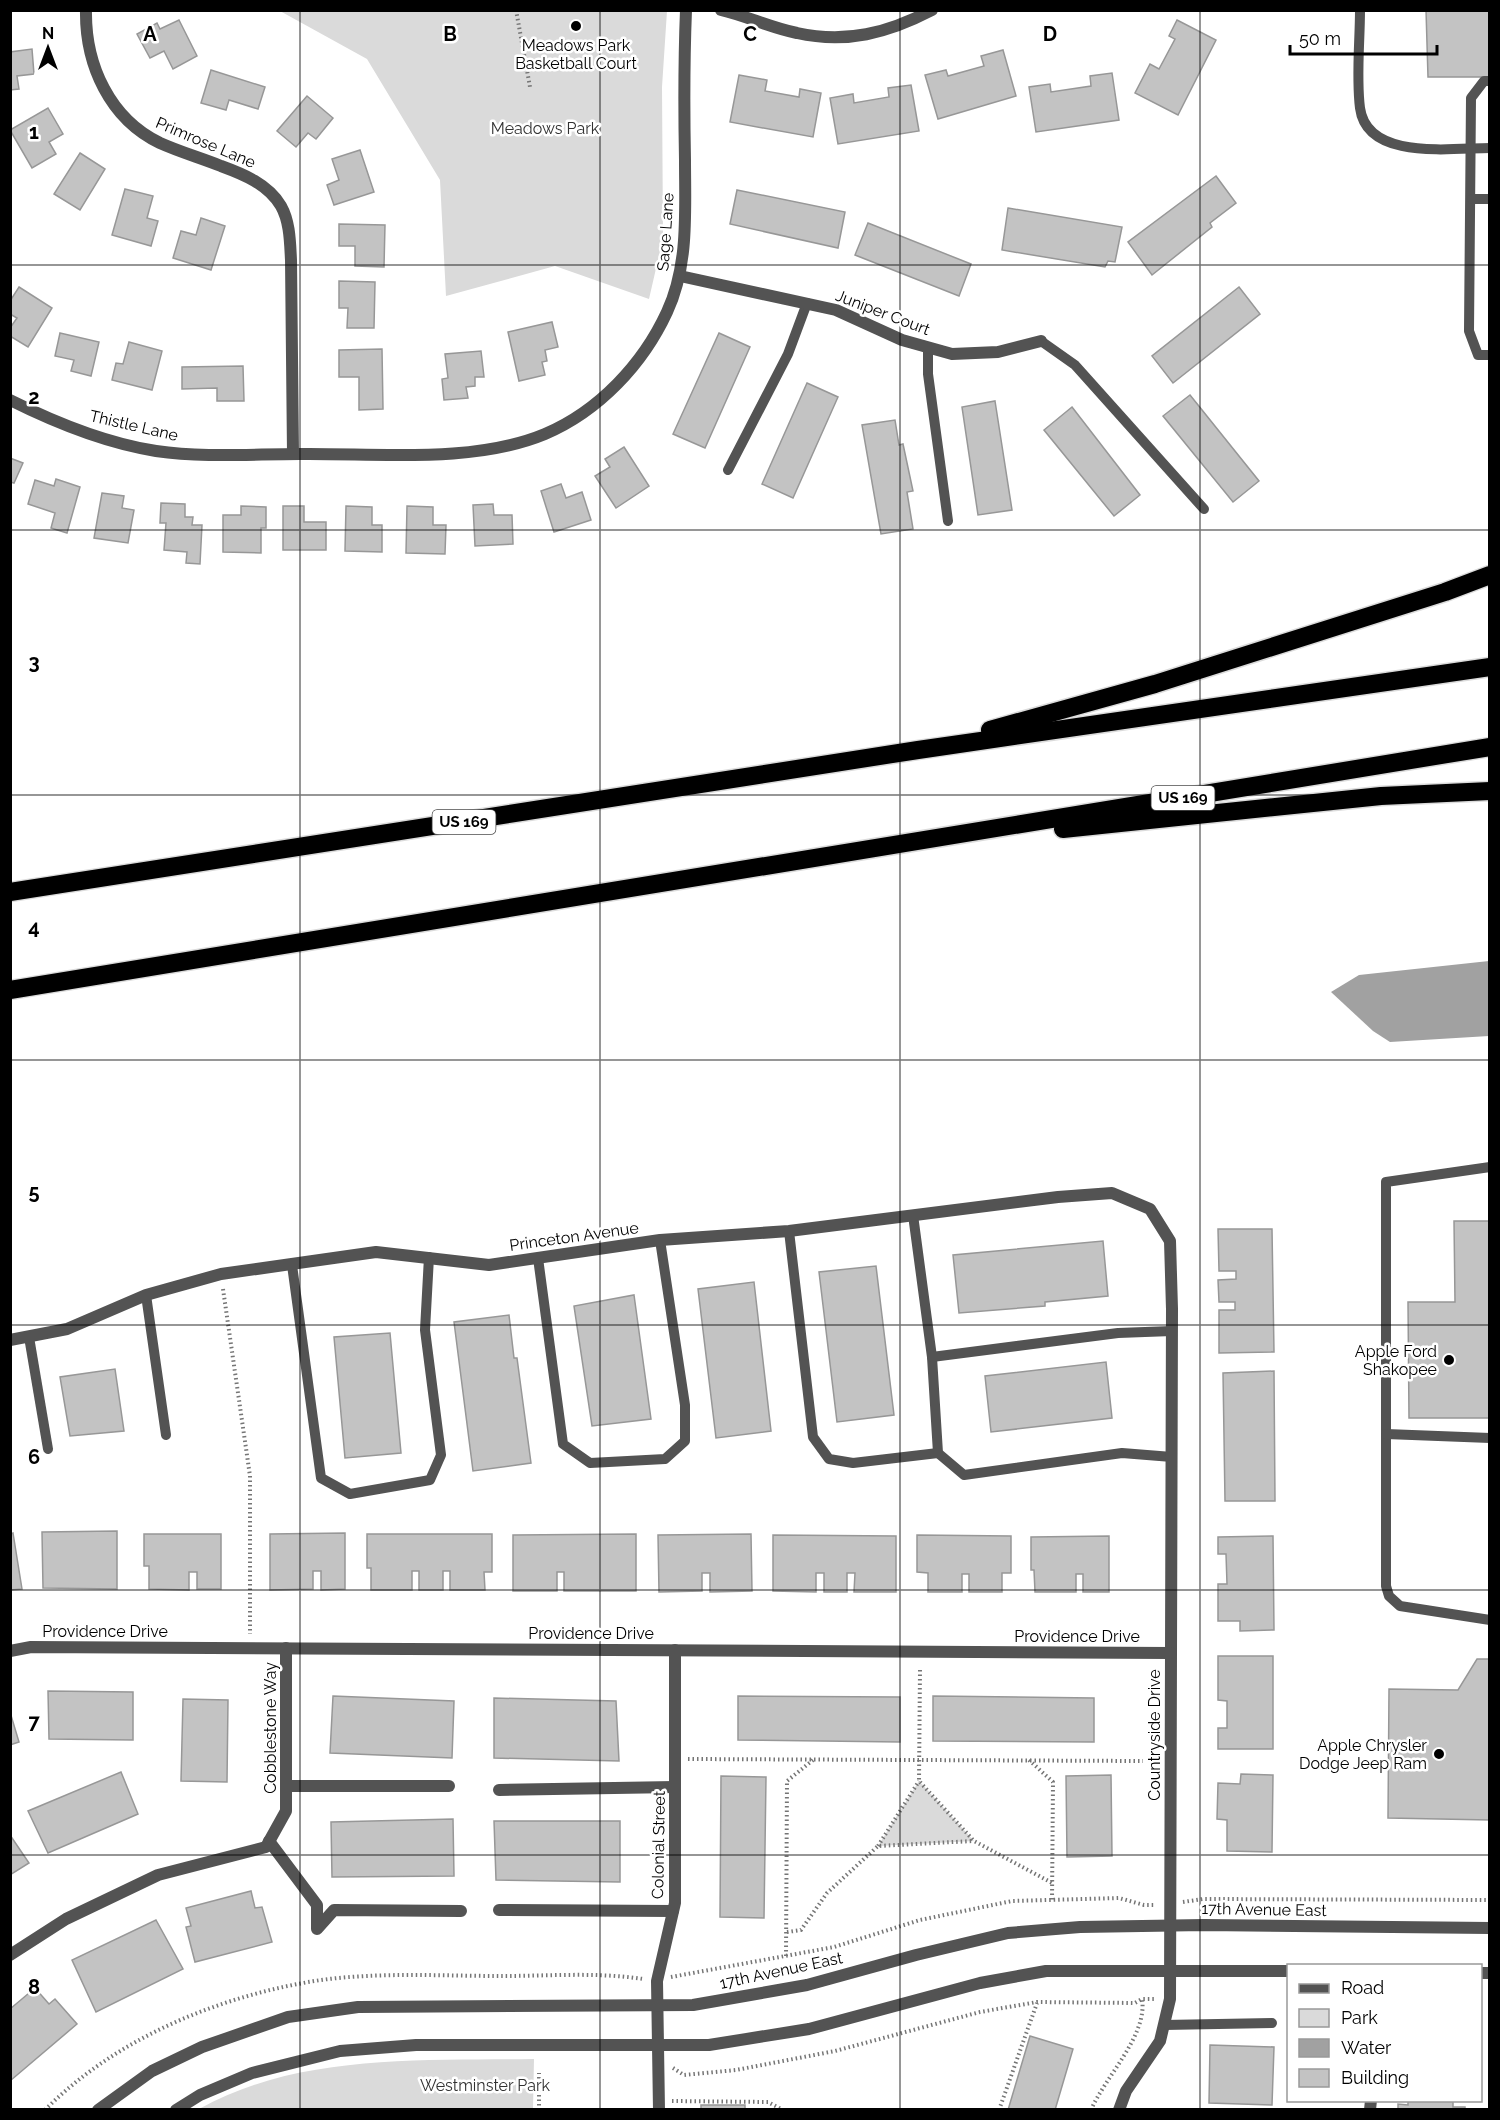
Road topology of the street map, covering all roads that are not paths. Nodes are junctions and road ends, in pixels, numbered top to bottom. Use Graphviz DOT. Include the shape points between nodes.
graph roads {
  1 [pos="86,10"];
  2 [pos="686,10"];
  3 [pos="721,10"];
  4 [pos="932,10"];
  5 [pos="1360,10"];
  6 [pos="1490,81"];
  7 [pos="1472,148"];
  8 [pos="1490,148"];
  9 [pos="1472,199"];
  10 [pos="1490,199"];
  11 [pos="680,276"];
  12 [pos="807,303"];
  13 [pos="1041,341"];
  14 [pos="928,347"];
  15 [pos="1490,355"];
  16 [pos="10,400"];
  17 [pos="293,454"];
  18 [pos="728,470"];
  19 [pos="1204,509"];
  20 [pos="948,521"];
  21 [pos="1490,575"];
  22 [pos="1490,667"];
  23 [pos="1490,747"];
  24 [pos="918,750"];
  25 [pos="1490,791"];
  26 [pos="876,848"];
  27 [pos="10,892"];
  28 [pos="10,990"];
  29 [pos="1490,1167"];
  30 [pos="1150,1209"];
  31 [pos="914,1215"];
  32 [pos="789,1232"];
  33 [pos="660,1240"];
  34 [pos="429,1257"];
  35 [pos="538,1258"];
  36 [pos="292,1265"];
  37 [pos="146,1295"];
  38 [pos="1172,1332"];
  39 [pos="29,1337"];
  40 [pos="10,1340"];
  41 [pos="932,1357"];
  42 [pos="1386,1434"];
  43 [pos="166,1435"];
  44 [pos="1490,1438"];
  45 [pos="48,1449"];
  46 [pos="938,1453"];
  47 [pos="1172,1457"];
  48 [pos="1490,1620"];
  49 [pos="286,1648"];
  50 [pos="675,1650"];
  51 [pos="10,1652"];
  52 [pos="1171,1653"];
  53 [pos="286,1786"];
  54 [pos="449,1786"];
  55 [pos="675,1787"];
  56 [pos="499,1790"];
  57 [pos="269,1841"];
  58 [pos="499,1910"];
  59 [pos="460,1911"];
  60 [pos="673,1911"];
  61 [pos="1170,1925"];
  62 [pos="1490,1928"];
  63 [pos="10,1955"];
  64 [pos="1170,1971"];
  65 [pos="1287,1971"];
  66 [pos="657,2005"];
  67 [pos="1272,2023"];
  68 [pos="1164,2025"];
  69 [pos="659,2045"];
  70 [pos="659,2105"];
  71 [pos="98,2109"];
  72 [pos="176,2109"];
  73 [pos="1119,2109"];
  1 -- 17 [label="street, Primrose Lane" via="94,68 120,113 138,130 161,143 245,174 264,187 280,206 289,231 291,260"];
  2 -- 11 [label="street, Sage Lane" via="685,207"];
  3 -- 4 [label="street" via="823,38 853,38 910,22"];
  5 -- 7 [label="lane" via="1360,110 1370,130 1384,142 1408,148"];
  6 -- 7 [label="lane" via="1484,81 1471,98"];
  7 -- 8 [label="lane"];
  7 -- 9 [label="lane"];
  9 -- 10 [label="lane"];
  9 -- 15 [label="lane" via="1469,331 1478,355"];
  11 -- 12 [label="street, Juniper Court"];
  11 -- 17 [label="street, Sage Lane" via="667,312 633,367 579,416 546,434 484,450"];
  12 -- 14 [label="street, Juniper Court" via="836,310 902,340"];
  12 -- 18 [label="lane" via="788,354"];
  13 -- 14 [label="street, Juniper Court" via="998,352 952,354"];
  13 -- 19 [label="lane" via="1075,365"];
  14 -- 20 [label="lane" via="928,374"];
  16 -- 17 [label="street, Thistle Lane" via="79,430 156,451"];
  21 -- 24 [label="highway" via="1155,684"];
  22 -- 24 [label="highway, US 169"];
  23 -- 26 [label="highway, US 169"];
  24 -- 27 [label="highway, US 169"];
  25 -- 26 [label="highway" via="1381,796"];
  26 -- 28 [label="highway, US 169"];
  29 -- 42 [label="lane" via="1386,1182"];
  30 -- 31 [label="street, Princeton Avenue" via="1112,1193"];
  30 -- 38 [label="street, Countryside Drive" via="1170,1241"];
  31 -- 32 [label="street, Princeton Avenue"];
  31 -- 41 [label="lane"];
  32 -- 33 [label="street, Princeton Avenue"];
  32 -- 46 [label="lane" via="813,1437 829,1459 853,1463"];
  33 -- 35 [label="street, Princeton Avenue"];
  33 -- 35 [label="lane" via="685,1405 685,1441 665,1459 590,1463 563,1444"];
  34 -- 35 [label="street, Princeton Avenue" via="489,1265"];
  34 -- 36 [label="street, Princeton Avenue" via="376,1252"];
  34 -- 36 [label="lane" via="425,1330 441,1455 430,1480 350,1494 321,1478"];
  36 -- 37 [label="street, Princeton Avenue" via="221,1274"];
  37 -- 39 [label="street, Princeton Avenue" via="67,1329"];
  37 -- 43 [label="lane"];
  38 -- 41 [label="lane" via="1118,1334"];
  38 -- 47 [label="street, Countryside Drive"];
  39 -- 40 [label="street, Princeton Avenue"];
  39 -- 45 [label="lane"];
  41 -- 46 [label="lane"];
  42 -- 44 [label="lane"];
  42 -- 48 [label="lane" via="1389,1596 1400,1606"];
  46 -- 47 [label="lane" via="964,1475 1122,1453"];
  47 -- 52 [label="street, Countryside Drive"];
  49 -- 50 [label="street, Providence Drive"];
  49 -- 51 [label="street, Providence Drive" via="31,1647"];
  49 -- 53 [label="street, Cobblestone Way"];
  50 -- 52 [label="street, Providence Drive"];
  50 -- 55 [label="street, Colonial Street"];
  52 -- 61 [label="street, Countryside Drive"];
  53 -- 54 [label="street"];
  53 -- 57 [label="street, Cobblestone Way" via="286,1811"];
  55 -- 56 [label="street"];
  55 -- 60 [label="street, Colonial Street"];
  57 -- 59 [label="street" via="317,1905 317,1929 334,1910"];
  57 -- 63 [label="street" via="266,1847 158,1875 66,1919"];
  58 -- 60 [label="street"];
  60 -- 66 [label="street, Colonial Street" via="657,1981"];
  61 -- 62 [label="street, 17th Avenue East"];
  61 -- 64 [label="street, Countryside Drive"];
  61 -- 66 [label="street, 17th Avenue East" via="1008,1933 807,1985 693,2005"];
  64 -- 65 [label="street"];
  64 -- 68 [label="street, Countryside Drive" via="1170,1999"];
  64 -- 69 [label="street" via="1046,1971 980,1983 809,2029 709,2045"];
  66 -- 69 [label="street, Colonial Street"];
  66 -- 71 [label="street, 17th Avenue East" via="400,2005 288,2017 202,2047 152,2071"];
  67 -- 68 [label="lane"];
  68 -- 73 [label="street, Countryside Drive" via="1160,2040 1126,2091"];
  69 -- 70 [label="street, Colonial Street"];
  69 -- 72 [label="street" via="416,2045 340,2051 252,2073"];
}
